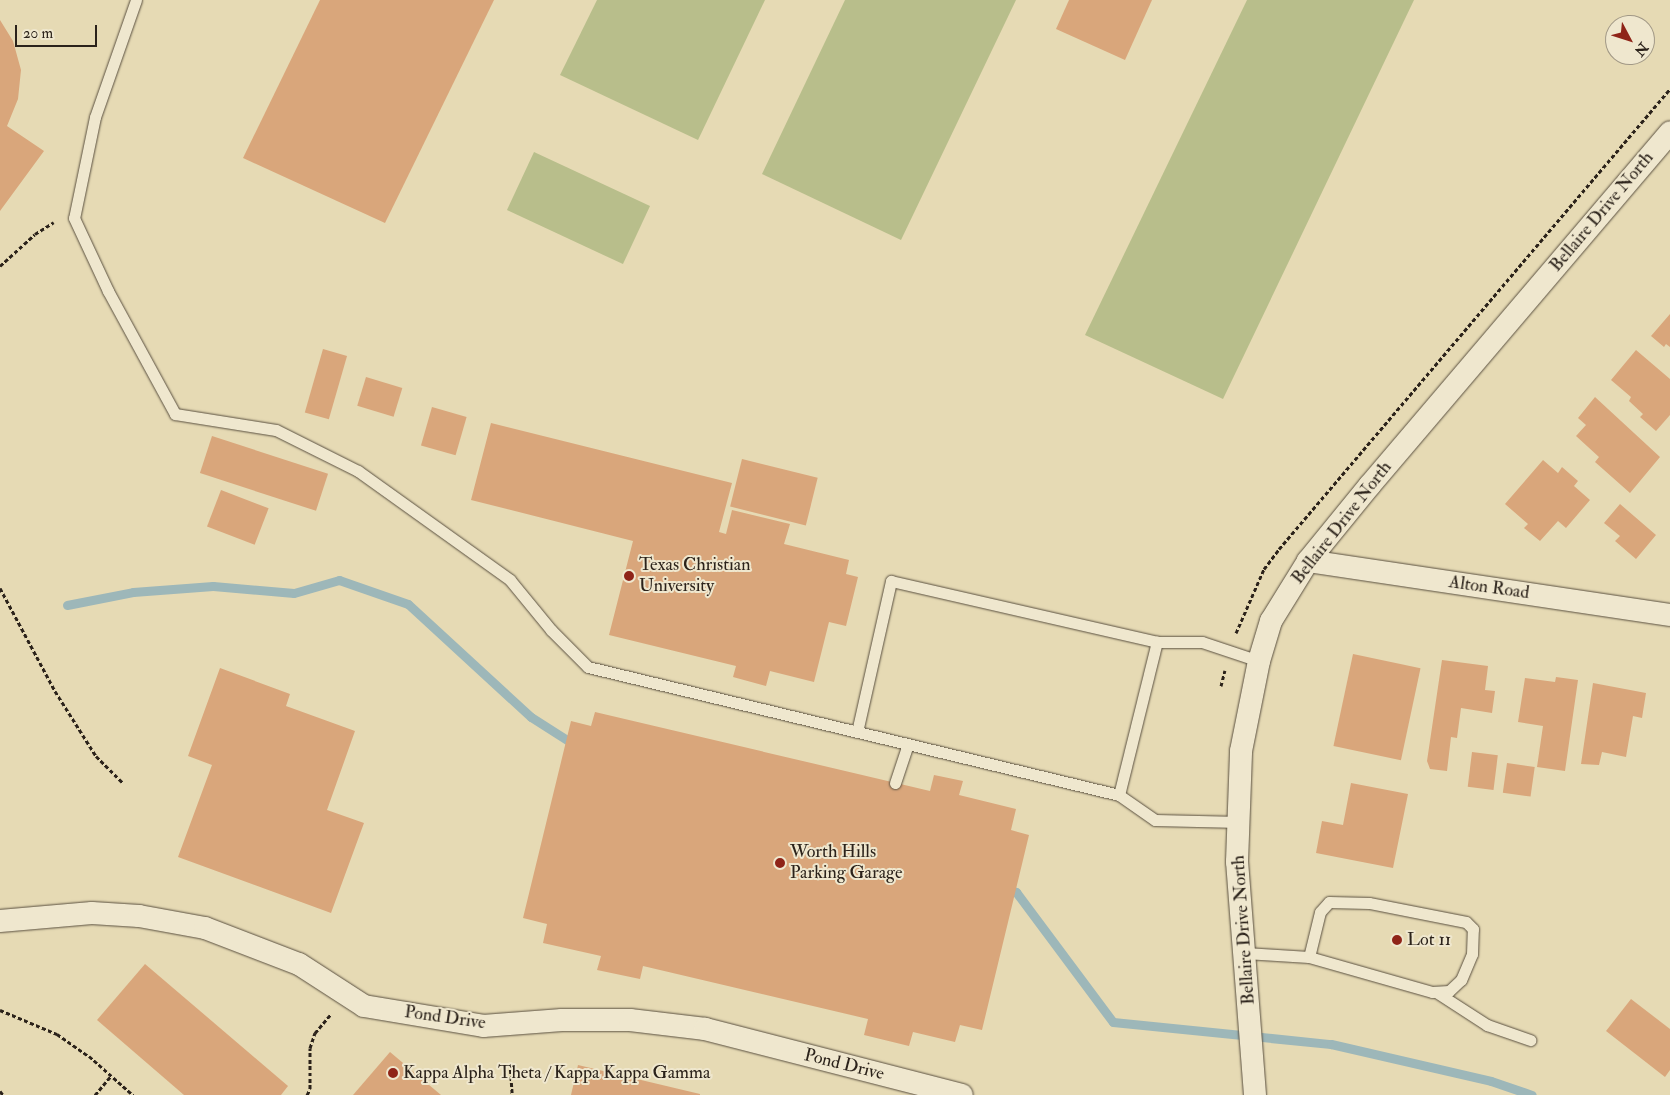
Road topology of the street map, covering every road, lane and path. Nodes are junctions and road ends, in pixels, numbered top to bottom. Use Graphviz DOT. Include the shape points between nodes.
graph roads {
  1 [pos="136,0"];
  2 [pos="1670,132"];
  3 [pos="76,208"];
  4 [pos="0,266"];
  5 [pos="1308,561"];
  6 [pos="0,588"];
  7 [pos="1670,615"];
  8 [pos="1157,642"];
  9 [pos="1259,661"];
  10 [pos="857,732"];
  11 [pos="908,744"];
  12 [pos="122,782"];
  13 [pos="895,783"];
  14 [pos="1119,795"];
  15 [pos="1240,822"];
  16 [pos="0,921"];
  17 [pos="1245,953"];
  18 [pos="1309,957"];
  19 [pos="1436,992"];
  20 [pos="0,1010"];
  21 [pos="331,1014"];
  22 [pos="1530,1040"];
  23 [pos="510,1063"];
  24 [pos="112,1076"];
  25 [pos="0,1092"];
  26 [pos="3,1095"];
  27 [pos="95,1095"];
  28 [pos="133,1095"];
  29 [pos="307,1095"];
  30 [pos="512,1095"];
  31 [pos="962,1095"];
  32 [pos="1255,1095"];
  1 -- 3 [label="lane" via="95,117"];
  2 -- 5 [label="street, Bellaire Drive North"];
  3 -- 4 [label="path" via="35,234"];
  3 -- 10 [label="lane" via="74,218 105,284 175,414 276,430 358,471 510,580 551,630 588,667"];
  5 -- 7 [label="street, Alton Road"];
  5 -- 9 [label="street, Bellaire Drive North" via="1270,621"];
  6 -- 12 [label="path" via="96,756"];
  8 -- 9 [label="lane" via="1202,642"];
  8 -- 10 [label="lane" via="892,581"];
  8 -- 14 [label="lane"];
  9 -- 15 [label="street, Bellaire Drive North" via="1241,751"];
  10 -- 11 [label="lane"];
  11 -- 13 [label="lane"];
  11 -- 14 [label="lane"];
  14 -- 15 [label="lane" via="1155,820"];
  15 -- 17 [label="street, Bellaire Drive North" via="1237,862"];
  16 -- 31 [label="street, Pond Drive" via="92,913 139,916 205,928 299,964 364,1006 483,1026 562,1020 630,1020 705,1029"];
  17 -- 18 [label="lane"];
  17 -- 32 [label="street, Bellaire Drive North"];
  18 -- 19 [label="lane"];
  18 -- 19 [label="lane" via="1320,912 1329,902 1369,903 1466,922 1473,929 1472,954 1461,980 1449,991"];
  19 -- 22 [label="lane" via="1487,1025"];
  20 -- 24 [label="path" via="57,1034"];
  21 -- 29 [label="path" via="315,1033 310,1048 310,1089"];
  23 -- 30 [label="path"];
  24 -- 27 [label="path"];
  24 -- 28 [label="path"];
  25 -- 26 [label="path"];
}
